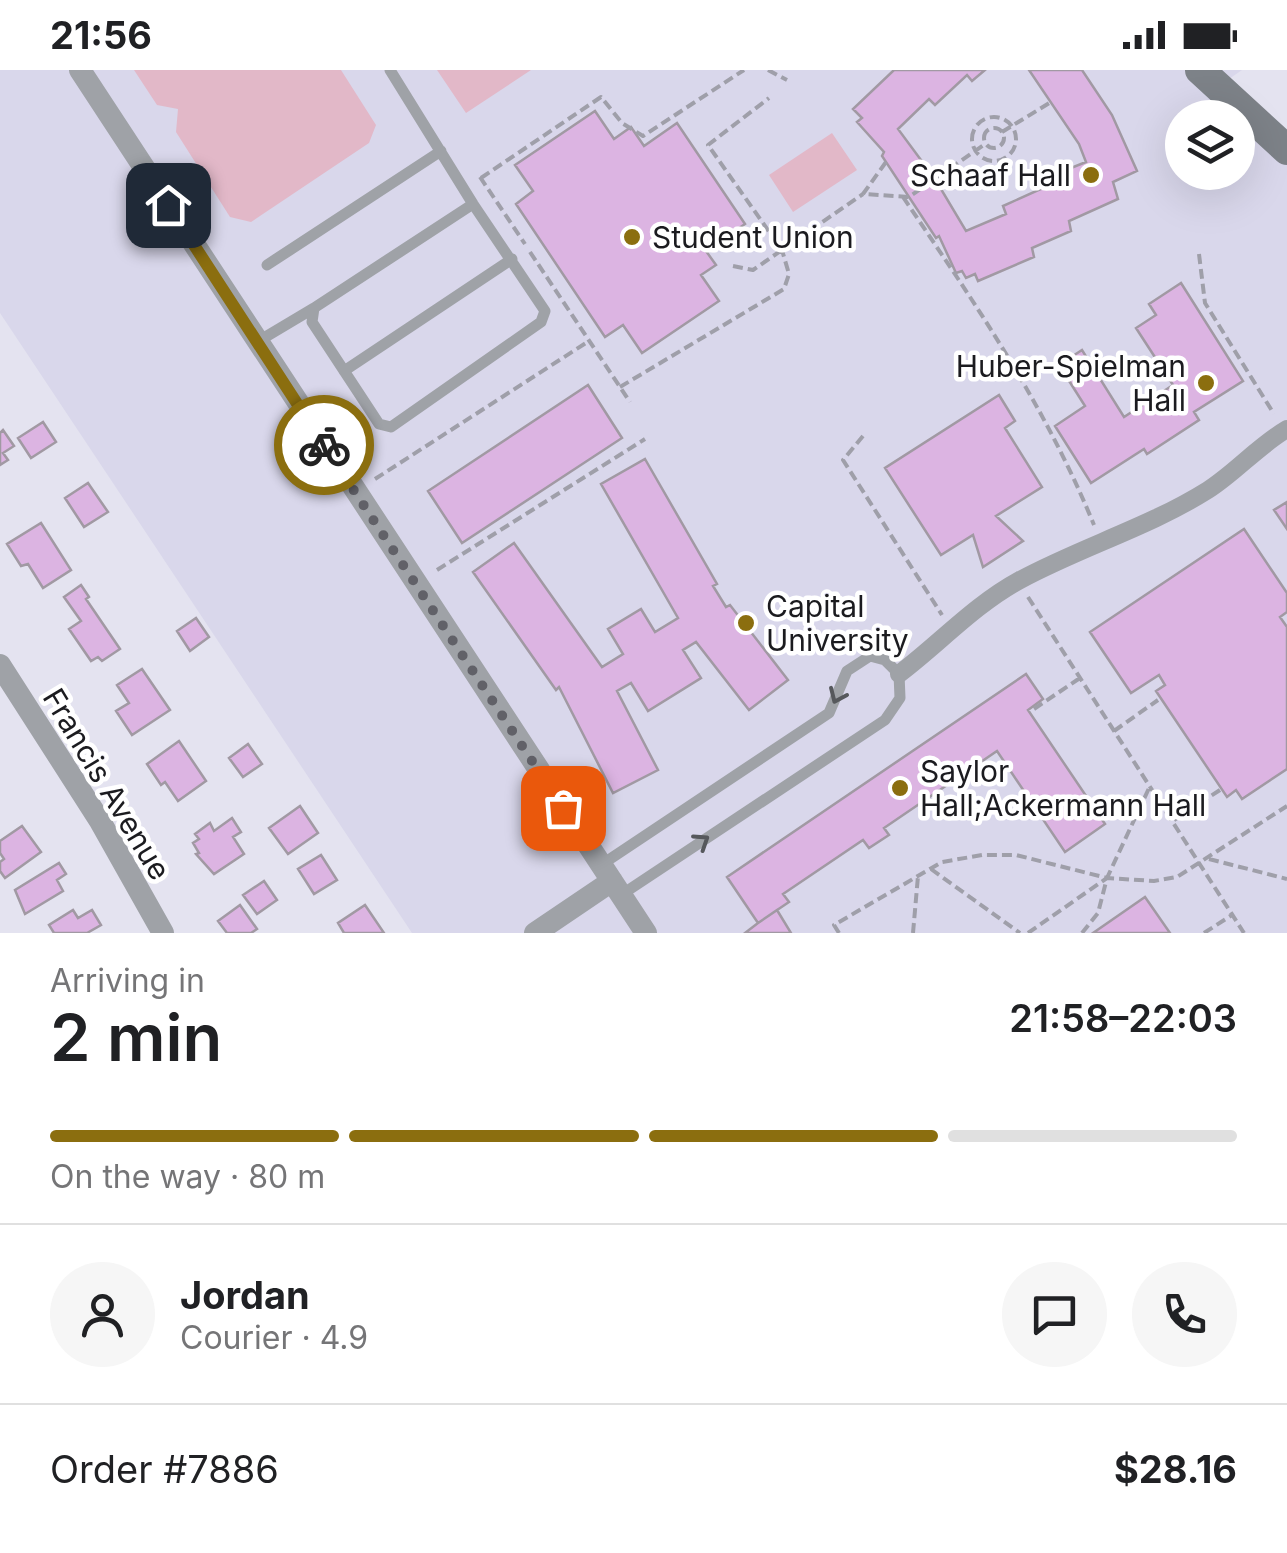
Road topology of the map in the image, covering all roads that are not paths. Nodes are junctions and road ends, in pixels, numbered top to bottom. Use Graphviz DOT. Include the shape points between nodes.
graph roads {
  1 [pos="80,70"];
  2 [pos="390,70"];
  3 [pos="1200,70"];
  4 [pos="441,150"];
  5 [pos="1287,150"];
  6 [pos="473,204"];
  7 [pos="512,260"];
  8 [pos="267,264"];
  9 [pos="314,308"];
  10 [pos="257,342"];
  11 [pos="344,370"];
  12 [pos="1286,430"];
  13 [pos="0,665"];
  14 [pos="899,674"];
  15 [pos="611,880"];
  16 [pos="162,933"];
  17 [pos="535,933"];
  18 [pos="646,933"];
  1 -- 10 [label="street"];
  2 -- 4 [label="lane"];
  3 -- 5 [label="main road"];
  4 -- 6 [label="lane"];
  4 -- 8 [label="lane"];
  6 -- 7 [label="lane"];
  6 -- 9 [label="lane"];
  7 -- 11 [label="lane"];
  7 -- 11 [label="lane" via="545,310 541,322 392,426 379,424"];
  9 -- 10 [label="lane"];
  9 -- 11 [label="lane" via="312,322"];
  10 -- 15 [label="street"];
  12 -- 14 [label="street" via="1209,489 1018,581"];
  13 -- 16 [label="street, Francis Avenue"];
  15 -- 14 [label="lane, one-way" via="885,720 900,698"];
  14 -- 15 [label="lane, one-way" via="870,656 847,671 829,713"];
  15 -- 17 [label="street"];
  15 -- 18 [label="street"];
}
